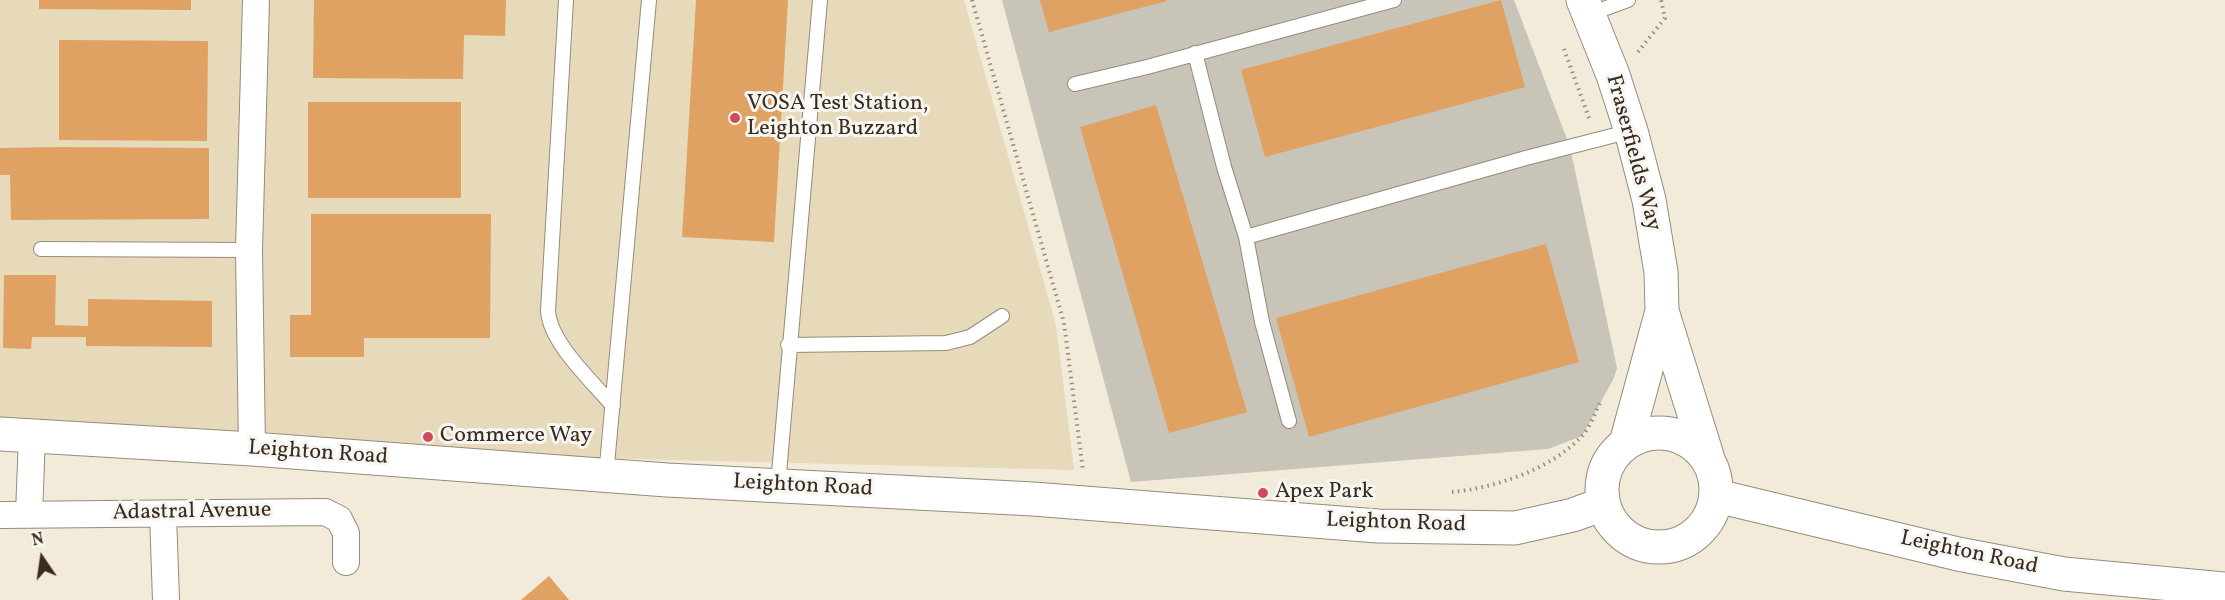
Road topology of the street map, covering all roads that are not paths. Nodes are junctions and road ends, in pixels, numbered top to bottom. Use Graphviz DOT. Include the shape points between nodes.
graph roads {
  1 [pos="256,0"];
  2 [pos="566,0"];
  3 [pos="649,0"];
  4 [pos="820,0"];
  5 [pos="1394,0"];
  6 [pos="1628,0"];
  7 [pos="1587,7"];
  8 [pos="1195,53"];
  9 [pos="1075,84"];
  10 [pos="1631,131"];
  11 [pos="1246,237"];
  12 [pos="41,249"];
  13 [pos="249,250"];
  14 [pos="1662,311"];
  15 [pos="1002,316"];
  16 [pos="788,345"];
  17 [pos="613,406"];
  18 [pos="1289,421"];
  19 [pos="16,434"];
  20 [pos="1626,443"];
  21 [pos="252,449"];
  22 [pos="1708,459"];
  23 [pos="606,476"];
  24 [pos="778,485"];
  25 [pos="1716,496"];
  26 [pos="1603,504"];
  27 [pos="29,514"];
  28 [pos="163,514"];
  29 [pos="0,515"];
  30 [pos="346,562"];
  31 [pos="2225,589"];
  32 [pos="166,600"];
  1 -- 13 [label="street"];
  2 -- 17 [label="lane" via="549,323 556,338"];
  3 -- 17 [label="lane"];
  4 -- 16 [label="lane"];
  5 -- 8 [label="lane"];
  6 -- 7 [label="lane"];
  7 -- 10 [label="street, Fraserfields Way"];
  8 -- 9 [label="lane"];
  8 -- 11 [label="lane"];
  10 -- 11 [label="lane"];
  10 -- 14 [label="street, Fraserfields Way" via="1662,272"];
  11 -- 18 [label="lane" via="1262,322"];
  12 -- 13 [label="lane"];
  13 -- 21 [label="street"];
  14 -- 20 [label="street, Fraserfields Way"];
  14 -- 22 [label="street, Fraserfields Way"];
  15 -- 16 [label="lane" via="970,337 946,343"];
  16 -- 24 [label="lane"];
  17 -- 23 [label="lane"];
  19 -- 21 [label="street, Leighton Road"];
  19 -- 27 [label="street"];
  20 -- 22 [label="street" via="1641,435 1678,435"];
  20 -- 26 [label="street" via="1605,470"];
  21 -- 23 [label="street, Leighton Road"];
  22 -- 25 [label="street" via="1715,477"];
  23 -- 24 [label="street, Leighton Road"];
  24 -- 26 [label="street, Leighton Road" via="1032,499 1378,526 1515,528"];
  25 -- 26 [label="street" via="1703,528 1689,540 1654,548 1622,534 1610,521"];
  25 -- 31 [label="street, Leighton Road" via="1982,559 2064,574"];
  27 -- 28 [label="street, Adastral Avenue"];
  27 -- 29 [label="street, Adastral Avenue"];
  28 -- 30 [label="street, Adastral Avenue" via="325,513 339,519 346,533"];
  28 -- 32 [label="street"];
}
